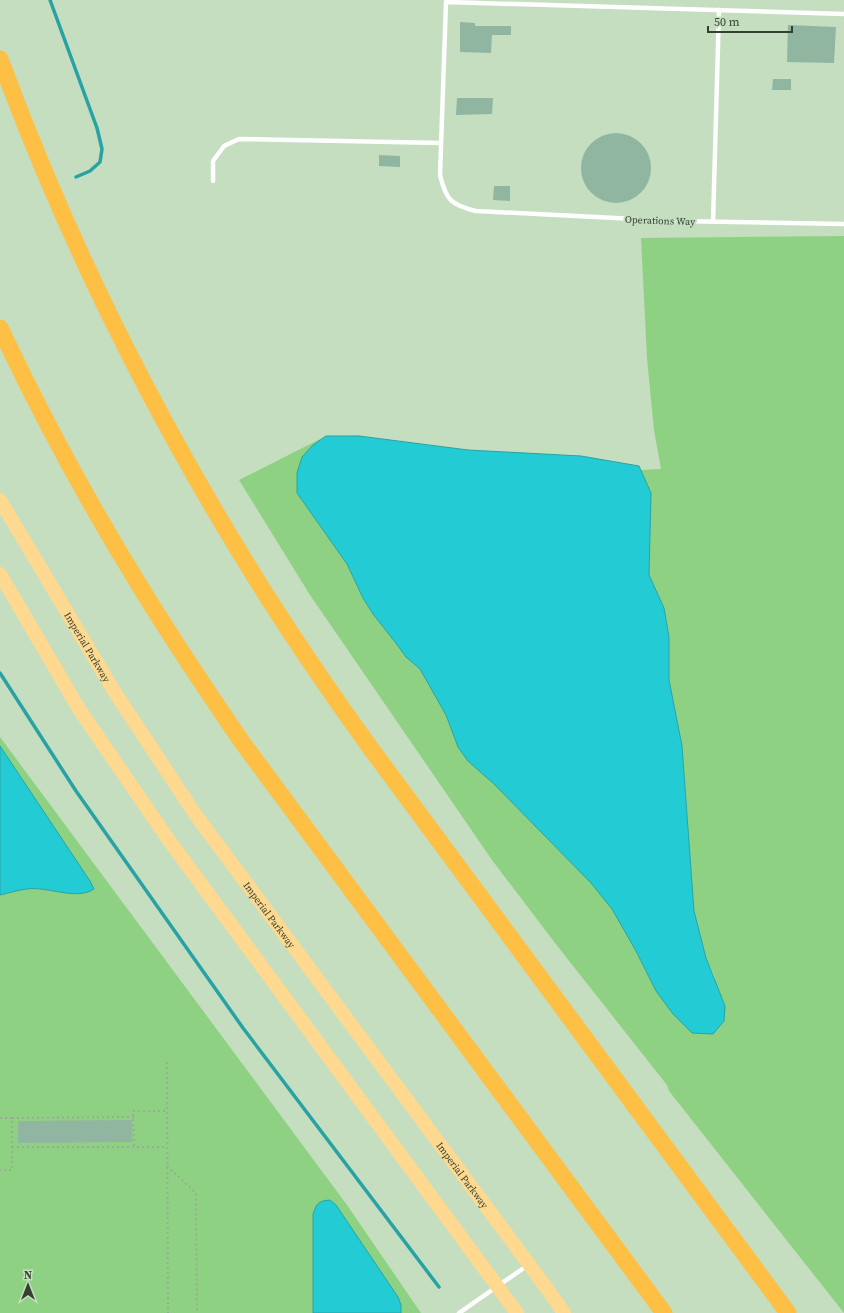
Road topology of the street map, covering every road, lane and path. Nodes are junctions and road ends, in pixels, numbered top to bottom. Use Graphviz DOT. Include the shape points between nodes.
graph roads {
  1 [pos="719,10"];
  2 [pos="844,14"];
  3 [pos="0,59"];
  4 [pos="441,143"];
  5 [pos="213,180"];
  6 [pos="713,222"];
  7 [pos="844,224"];
  8 [pos="0,328"];
  9 [pos="0,500"];
  10 [pos="0,574"];
  11 [pos="167,1062"];
  12 [pos="167,1112"];
  13 [pos="134,1117"];
  14 [pos="0,1118"];
  15 [pos="12,1118"];
  16 [pos="12,1147"];
  17 [pos="134,1147"];
  18 [pos="167,1147"];
  19 [pos="167,1166"];
  20 [pos="0,1170"];
  21 [pos="529,1264"];
  22 [pos="498,1286"];
  23 [pos="168,1313"];
  24 [pos="197,1313"];
  25 [pos="459,1313"];
  26 [pos="517,1313"];
  27 [pos="564,1313"];
  28 [pos="664,1313"];
  29 [pos="788,1313"];
  1 -- 2 [label="lane"];
  1 -- 4 [label="lane, Operations Way" via="446,2"];
  1 -- 6 [label="lane"];
  3 -- 29 [label="highway" via="50,186 135,366 197,479 265,593 369,746"];
  4 -- 5 [label="lane" via="239,139 224,146 213,161"];
  4 -- 6 [label="lane, Operations Way" via="440,175 443,190 459,207 476,211"];
  6 -- 7 [label="lane, Operations Way"];
  8 -- 28 [label="highway" via="88,498 188,662 242,742"];
  9 -- 21 [label="main road, Imperial Parkway" via="114,691 195,814"];
  10 -- 22 [label="main road" via="79,710 168,839"];
  11 -- 12 [label="path"];
  12 -- 13 [label="path" via="134,1111"];
  12 -- 18 [label="path"];
  13 -- 15 [label="path"];
  13 -- 17 [label="path"];
  14 -- 15 [label="path"];
  15 -- 16 [label="path"];
  16 -- 17 [label="path"];
  16 -- 20 [label="path" via="12,1170"];
  17 -- 18 [label="path"];
  18 -- 19 [label="path"];
  19 -- 23 [label="path"];
  19 -- 24 [label="path" via="196,1193"];
  21 -- 22 [label="lane"];
  21 -- 27 [label="main road, Imperial Parkway"];
  22 -- 25 [label="lane"];
  22 -- 26 [label="main road"];
}
